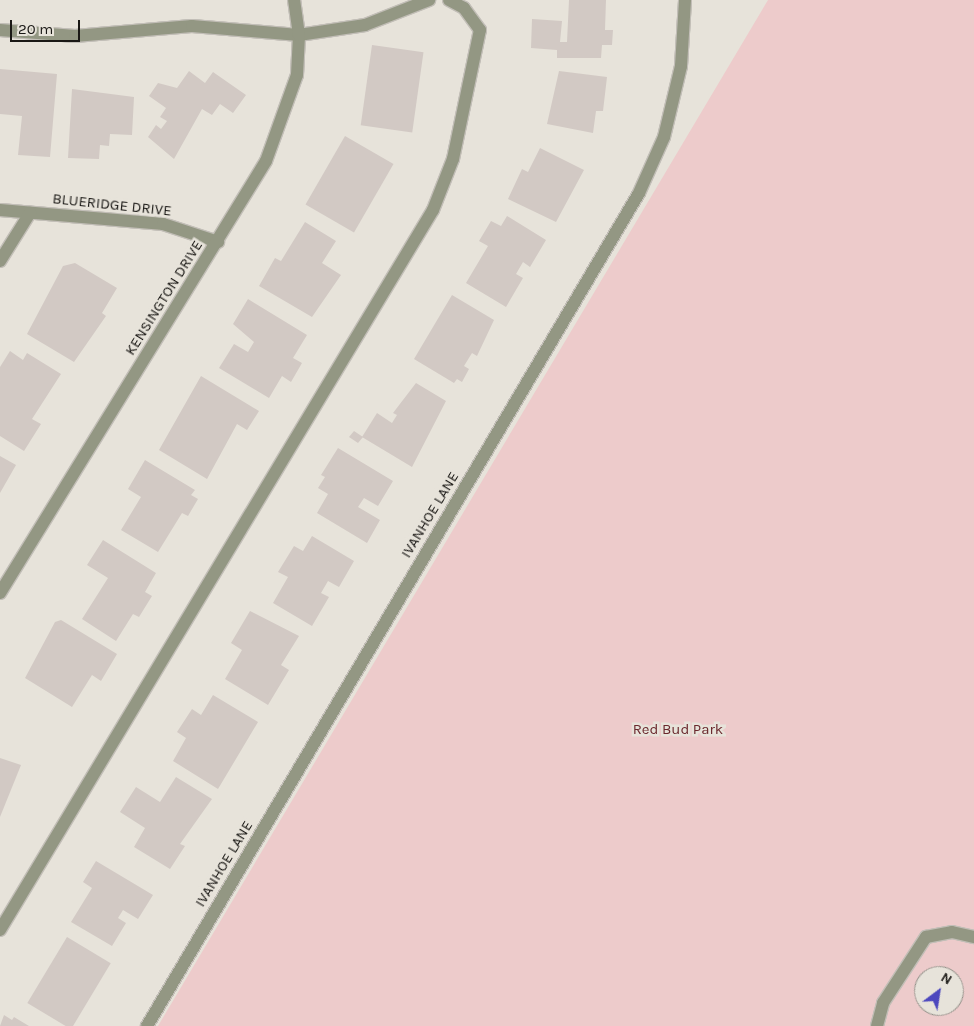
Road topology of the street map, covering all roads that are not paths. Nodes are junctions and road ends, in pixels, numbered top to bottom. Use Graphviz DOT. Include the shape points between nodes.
graph roads {
  1 [pos="294,0"];
  2 [pos="429,0"];
  3 [pos="449,0"];
  4 [pos="685,0"];
  5 [pos="0,30"];
  6 [pos="299,35"];
  7 [pos="0,210"];
  8 [pos="30,213"];
  9 [pos="218,242"];
  10 [pos="0,261"];
  11 [pos="0,593"];
  12 [pos="0,930"];
  13 [pos="974,937"];
  14 [pos="147,1026"];
  15 [pos="877,1026"];
  1 -- 6 [label="street, KENSINGTON DRIVE"];
  2 -- 6 [label="street" via="365,24"];
  3 -- 12 [label="street" via="464,8 480,30 453,159 433,210"];
  4 -- 14 [label="street, IVANHOE LANE" via="681,66 664,137 639,193"];
  5 -- 6 [label="street" via="75,36 192,26"];
  6 -- 9 [label="street, KENSINGTON DRIVE" via="297,75 266,161"];
  7 -- 8 [label="street, BLUERIDGE DRIVE"];
  8 -- 9 [label="street, BLUERIDGE DRIVE" via="163,224"];
  8 -- 10 [label="street"];
  9 -- 11 [label="street, KENSINGTON DRIVE"];
  13 -- 15 [label="street" via="952,932 926,937 883,1003"];
}
